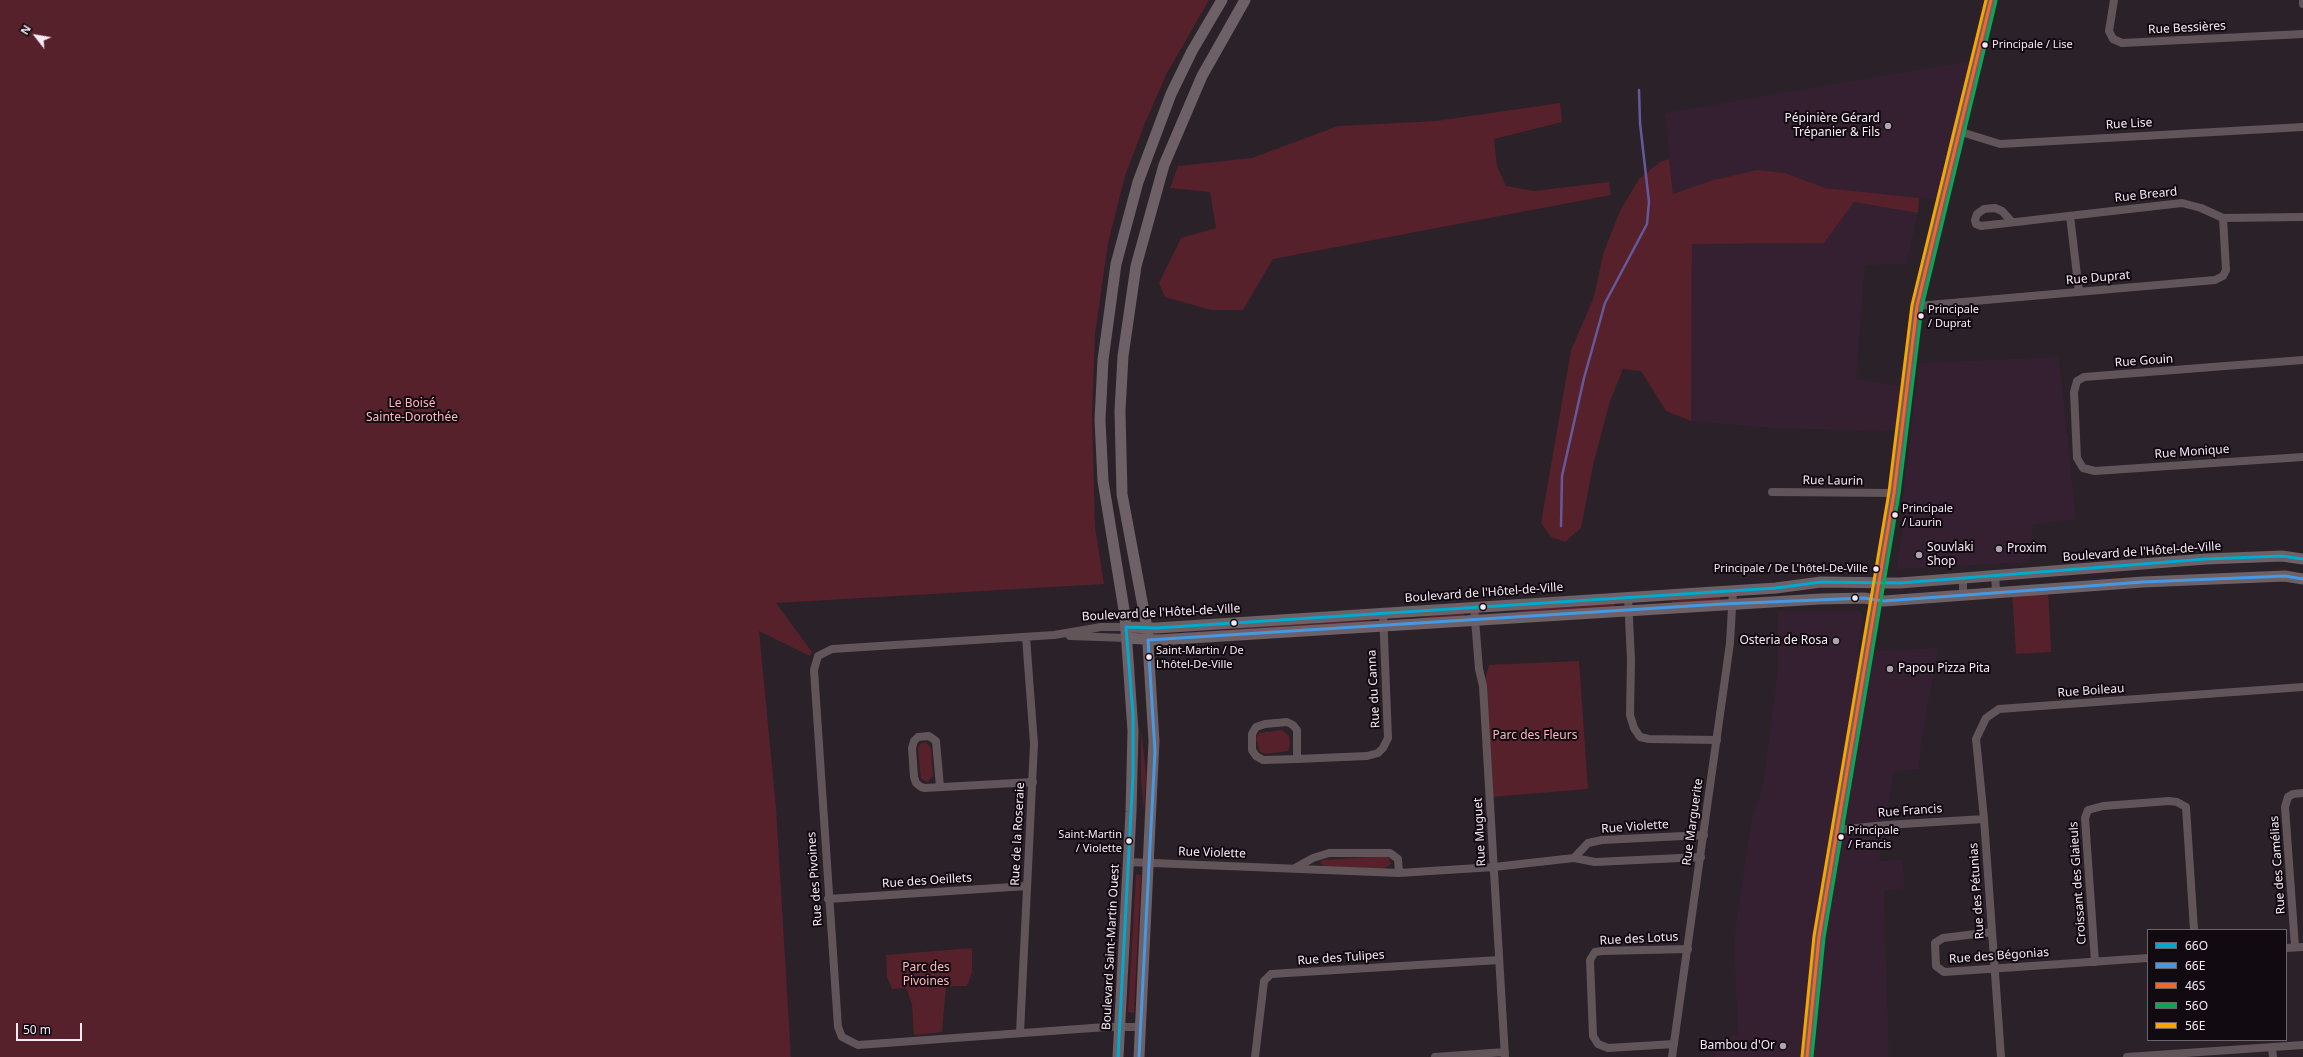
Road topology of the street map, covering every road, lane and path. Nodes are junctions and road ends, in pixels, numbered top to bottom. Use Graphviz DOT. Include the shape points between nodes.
graph roads {
  1 [pos="1222,0"];
  2 [pos="1245,0"];
  3 [pos="1991,0"];
  4 [pos="2114,0"];
  5 [pos="2303,0"];
  6 [pos="2303,4"];
  7 [pos="2303,34"];
  8 [pos="2303,127"];
  9 [pos="1958,131"];
  10 [pos="2070,216"];
  11 [pos="2303,217"];
  12 [pos="2223,218"];
  13 [pos="2012,222"];
  14 [pos="2080,292"];
  15 [pos="1917,306"];
  16 [pos="2303,360"];
  17 [pos="2303,457"];
  18 [pos="2083,468"];
  19 [pos="1772,492"];
  20 [pos="1894,493"];
  21 [pos="2303,560"];
  22 [pos="1995,574"];
  23 [pos="1963,578"];
  24 [pos="2303,579"];
  25 [pos="1880,583"];
  26 [pos="1733,590"];
  27 [pos="1996,592"];
  28 [pos="1963,595"];
  29 [pos="1628,596"];
  30 [pos="1877,600"];
  31 [pos="1733,604"];
  32 [pos="1474,607"];
  33 [pos="1628,610"];
  34 [pos="1383,612"];
  35 [pos="1475,620"];
  36 [pos="1383,625"];
  37 [pos="1147,628"];
  38 [pos="1126,633"];
  39 [pos="1054,635"];
  40 [pos="1026,637"];
  41 [pos="1148,640"];
  42 [pos="2303,687"];
  43 [pos="1717,740"];
  44 [pos="1297,759"];
  45 [pos="1033,782"];
  46 [pos="940,787"];
  47 [pos="2303,793"];
  48 [pos="1984,819"];
  49 [pos="1837,830"];
  50 [pos="1704,835"];
  51 [pos="1700,857"];
  52 [pos="1574,858"];
  53 [pos="1128,862"];
  54 [pos="1150,863"];
  55 [pos="1494,866"];
  56 [pos="1294,869"];
  57 [pos="1399,873"];
  58 [pos="1027,886"];
  59 [pos="828,899"];
  60 [pos="2194,929"];
  61 [pos="1992,932"];
  62 [pos="2299,947"];
  63 [pos="2287,948"];
  64 [pos="1688,949"];
  65 [pos="2147,958"];
  66 [pos="1499,960"];
  67 [pos="2095,962"];
  68 [pos="1994,969"];
  69 [pos="1120,1027"];
  70 [pos="1141,1027"];
  71 [pos="1020,1034"];
  72 [pos="1674,1044"];
  73 [pos="2303,1045"];
  74 [pos="2272,1047"];
  75 [pos="1505,1054"];
  76 [pos="2180,1055"];
  77 [pos="1118,1057"];
  78 [pos="1139,1057"];
  79 [pos="1255,1057"];
  80 [pos="1435,1057"];
  81 [pos="1672,1057"];
  82 [pos="1807,1057"];
  83 [pos="2001,1057"];
  84 [pos="2127,1057"];
  85 [pos="2273,1057"];
  1 -- 38 [label="street, Boulevard Saint-Martin Ouest" via="1192,51 1156,130 1130,210 1111,294 1102,371 1101,451 1104,488"];
  2 -- 37 [label="street" via="1207,66 1173,142 1148,216 1131,295 1121,384 1122,494"];
  3 -- 9 [label="street"];
  4 -- 7 [label="street, Rue Bessières" via="2109,31 2113,39 2122,43"];
  5 -- 6 [label="street"];
  8 -- 9 [label="street, Rue Lise" via="2000,144"];
  9 -- 15 [label="street"];
  10 -- 12 [label="street, Rue Breard" via="2182,203"];
  10 -- 13 [label="street, Rue Breard"];
  10 -- 14 [label="street"];
  11 -- 12 [label="street, Rue Breard"];
  12 -- 14 [label="street, Rue Duprat" via="2226,270 2215,280"];
  14 -- 15 [label="street, Rue Duprat"];
  15 -- 20 [label="street"];
  16 -- 18 [label="street, Rue Gouin" via="2084,377 2077,381 2074,392 2077,458"];
  17 -- 18 [label="street, Rue Monique" via="2095,471"];
  19 -- 20 [label="street, Rue Laurin"];
  20 -- 25 [label="street"];
  21 -- 22 [label="street, Boulevard de l'Hôtel-de-Ville" via="2282,556"];
  22 -- 23 [label="street, Boulevard de l'Hôtel-de-Ville"];
  22 -- 27 [label="street"];
  23 -- 25 [label="street, Boulevard de l'Hôtel-de-Ville"];
  23 -- 28 [label="street"];
  24 -- 27 [label="street, Boulevard de l'Hôtel-de-Ville" via="2285,576 2143,582"];
  25 -- 26 [label="street, Boulevard de l'Hôtel-de-Ville" via="1833,582"];
  25 -- 30 [label="street"];
  26 -- 29 [label="street, Boulevard de l'Hôtel-de-Ville"];
  26 -- 31 [label="street, Rue Marguerite"];
  27 -- 28 [label="street, Boulevard de l'Hôtel-de-Ville"];
  28 -- 30 [label="street, Boulevard de l'Hôtel-de-Ville"];
  29 -- 32 [label="street, Boulevard de l'Hôtel-de-Ville"];
  29 -- 33 [label="street"];
  30 -- 31 [label="street, Boulevard de l'Hôtel-de-Ville" via="1830,598"];
  30 -- 49 [label="street"];
  31 -- 33 [label="street, Boulevard de l'Hôtel-de-Ville"];
  31 -- 43 [label="street, Rue Marguerite" via="1732,633"];
  32 -- 34 [label="street, Boulevard de l'Hôtel-de-Ville"];
  32 -- 35 [label="street, Rue Muguet"];
  33 -- 35 [label="street, Boulevard de l'Hôtel-de-Ville"];
  33 -- 43 [label="street" via="1631,660 1630,715 1640,737"];
  34 -- 36 [label="street, Rue du Canna"];
  34 -- 37 [label="street, Boulevard de l'Hôtel-de-Ville"];
  35 -- 36 [label="street, Boulevard de l'Hôtel-de-Ville"];
  35 -- 55 [label="street, Rue Muguet" via="1483,686"];
  36 -- 41 [label="street, Boulevard de l'Hôtel-de-Ville"];
  36 -- 44 [label="street, Rue du Canna" via="1388,738 1383,748 1378,753 1367,756"];
  37 -- 38 [label="street, Boulevard de l'Hôtel-de-Ville"];
  37 -- 41 [label="street"];
  38 -- 39 [label="street, Boulevard de l'Hôtel-de-Ville"];
  38 -- 41 [label="street, Boulevard de l'Hôtel-de-Ville"];
  38 -- 53 [label="street, Boulevard Saint-Martin Ouest" via="1133,731"];
  39 -- 40 [label="street, Rue des Pivoines"];
  40 -- 45 [label="street, Rue de la Roseraie" via="1033,716"];
  40 -- 59 [label="street, Rue des Pivoines" via="832,649 818,656 814,670"];
  41 -- 54 [label="street" via="1155,746"];
  42 -- 48 [label="street, Rue Boileau" via="1999,709 1986,718 1976,739"];
  43 -- 50 [label="street, Rue Marguerite"];
  44 -- 44 [label="street, Rue du Canna" via="1297,730 1293,725 1287,722 1265,724 1256,728 1252,734 1252,750 1263,760"];
  45 -- 46 [label="street"];
  45 -- 58 [label="street, Rue de la Roseraie"];
  46 -- 46 [label="street" via="936,741 929,736 918,737 912,748 914,780 921,787"];
  47 -- 62 [label="street, Rue des Camélias" via="2288,797 2285,806"];
  48 -- 49 [label="street, Rue Francis"];
  48 -- 61 [label="street, Rue des Pétunias"];
  49 -- 82 [label="street" via="1820,936"];
  50 -- 51 [label="street, Rue Marguerite"];
  50 -- 52 [label="street, Rue Violette" via="1602,840 1588,843"];
  51 -- 52 [label="street, Rue Violette" via="1595,862"];
  51 -- 64 [label="street, Rue Marguerite"];
  52 -- 55 [label="street, Rue Violette"];
  53 -- 54 [label="street, Rue Violette"];
  53 -- 69 [label="street, Boulevard Saint-Martin Ouest"];
  54 -- 56 [label="street, Rue Violette"];
  54 -- 70 [label="street"];
  55 -- 57 [label="street, Rue Violette"];
  55 -- 66 [label="street, Rue Muguet"];
  56 -- 57 [label="street, Rue Violette"];
  56 -- 57 [label="street" via="1313,858 1329,853 1390,853 1398,859"];
  58 -- 59 [label="street, Rue des Oeillets"];
  58 -- 71 [label="street, Rue de la Roseraie"];
  59 -- 71 [label="street, Rue des Pivoines" via="838,1027 846,1040 858,1045"];
  60 -- 67 [label="street, Croissant des Glaieuls" via="2186,808 2177,802 2168,801 2103,806 2088,810 2085,818"];
  61 -- 68 [label="street, Rue des Pétunias"];
  61 -- 68 [label="street, Rue des Bégonias" via="1943,938 1935,943 1934,949 1936,966 1944,972"];
  62 -- 63 [label="street"];
  64 -- 72 [label="street, Rue Marguerite"];
  64 -- 72 [label="street, Rue des Lotus" via="1602,951 1595,952 1590,960 1593,1036 1598,1044 1608,1048"];
  65 -- 67 [label="street, Rue des Bégonias"];
  66 -- 75 [label="street, Rue Muguet"];
  66 -- 79 [label="street, Rue des Tulipes" via="1271,974 1264,981"];
  67 -- 68 [label="street, Rue des Bégonias"];
  68 -- 83 [label="street, Rue des Pétunias"];
  69 -- 70 [label="street, Rue des Pivoines"];
  69 -- 71 [label="street, Rue des Pivoines"];
  69 -- 77 [label="street, Boulevard Saint-Martin Ouest"];
  70 -- 78 [label="street"];
  72 -- 81 [label="street, Rue Marguerite"];
  73 -- 74 [label="street"];
  74 -- 76 [label="street"];
  74 -- 85 [label="street"];
  75 -- 80 [label="street"];
  76 -- 84 [label="street"];
}
